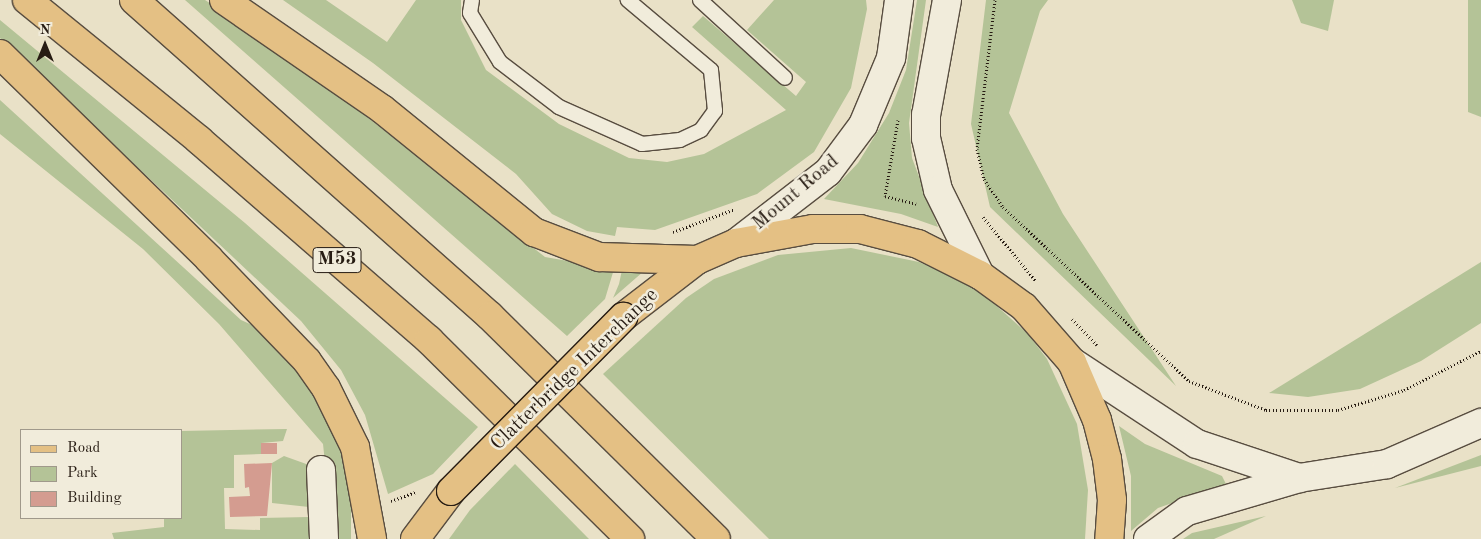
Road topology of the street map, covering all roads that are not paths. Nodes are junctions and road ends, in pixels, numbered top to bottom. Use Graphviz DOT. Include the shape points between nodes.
graph roads {
  1 [pos="27,0"];
  2 [pos="134,0"];
  3 [pos="224,0"];
  4 [pos="472,0"];
  5 [pos="628,0"];
  6 [pos="700,0"];
  7 [pos="899,0"];
  8 [pos="947,0"];
  9 [pos="0,54"];
  10 [pos="786,78"];
  11 [pos="736,243"];
  12 [pos="696,260"];
  13 [pos="980,276"];
  14 [pos="1072,362"];
  15 [pos="1481,423"];
  16 [pos="321,470"];
  17 [pos="1299,478"];
  18 [pos="324,539"];
  19 [pos="372,539"];
  20 [pos="415,539"];
  21 [pos="630,539"];
  22 [pos="716,539"];
  23 [pos="1109,539"];
  24 [pos="1148,539"];
  1 -- 21 [label="main road, M53" via="199,140 429,340"];
  2 -- 22 [label="main road" via="490,316"];
  3 -- 12 [label="main road" via="382,109 534,232 599,257"];
  4 -- 5 [label="lane" via="470,13 500,62 559,107 642,144 680,140 701,130 715,111 710,70"];
  6 -- 10 [label="lane"];
  7 -- 11 [label="main road, Mount Road" via="891,58 863,125 828,172"];
  8 -- 13 [label="main road" via="926,115 926,138 938,190"];
  9 -- 19 [label="main road" via="216,265 306,361 326,388 355,446"];
  11 -- 12 [label="main road, Clatterbridge Interchange"];
  11 -- 13 [label="main road, Clatterbridge Interchange" via="813,229 860,229 918,244"];
  12 -- 20 [label="main road, Clatterbridge Interchange, bridge" via="623,317 451,491"];
  13 -- 14 [label="main road, Clatterbridge Interchange" via="1024,307"];
  14 -- 17 [label="main road" via="1197,444"];
  14 -- 23 [label="main road, Clatterbridge Interchange" via="1097,420 1108,459 1112,500"];
  15 -- 17 [label="main road" via="1387,464"];
  16 -- 18 [label="main road"];
  17 -- 24 [label="main road" via="1187,511"];
}
